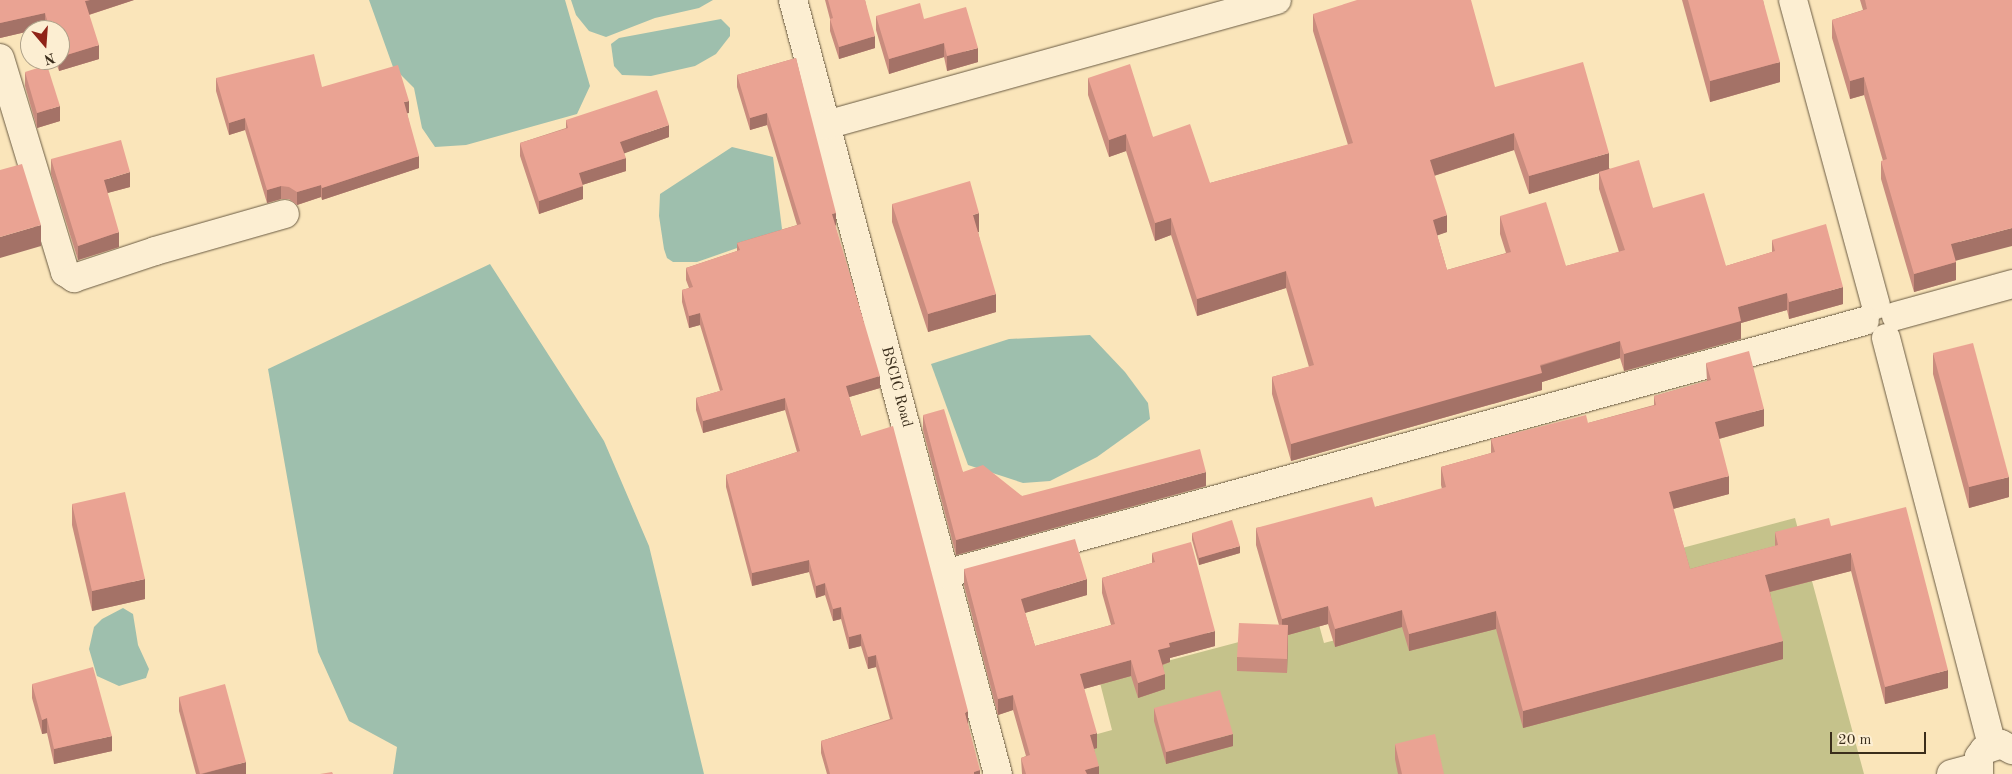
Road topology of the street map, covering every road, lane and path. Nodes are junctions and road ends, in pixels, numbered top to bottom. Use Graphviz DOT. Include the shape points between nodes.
graph roads {
  1 [pos="793,0"];
  2 [pos="1277,0"];
  3 [pos="1793,0"];
  4 [pos="0,58"];
  5 [pos="826,125"];
  6 [pos="285,214"];
  7 [pos="2012,284"];
  8 [pos="1881,320"];
  9 [pos="945,574"];
  10 [pos="1990,759"];
  11 [pos="998,774"];
  12 [pos="1951,774"];
  1 -- 5 [label="street, BSCIC Road"];
  2 -- 5 [label="street"];
  3 -- 8 [label="street"];
  4 -- 6 [label="street" via="65,272 74,278"];
  5 -- 9 [label="street, BSCIC Road"];
  7 -- 8 [label="street"];
  8 -- 9 [label="street"];
  8 -- 10 [label="street"];
  9 -- 11 [label="street, BSCIC Road"];
  10 -- 12 [label="street"];
}
